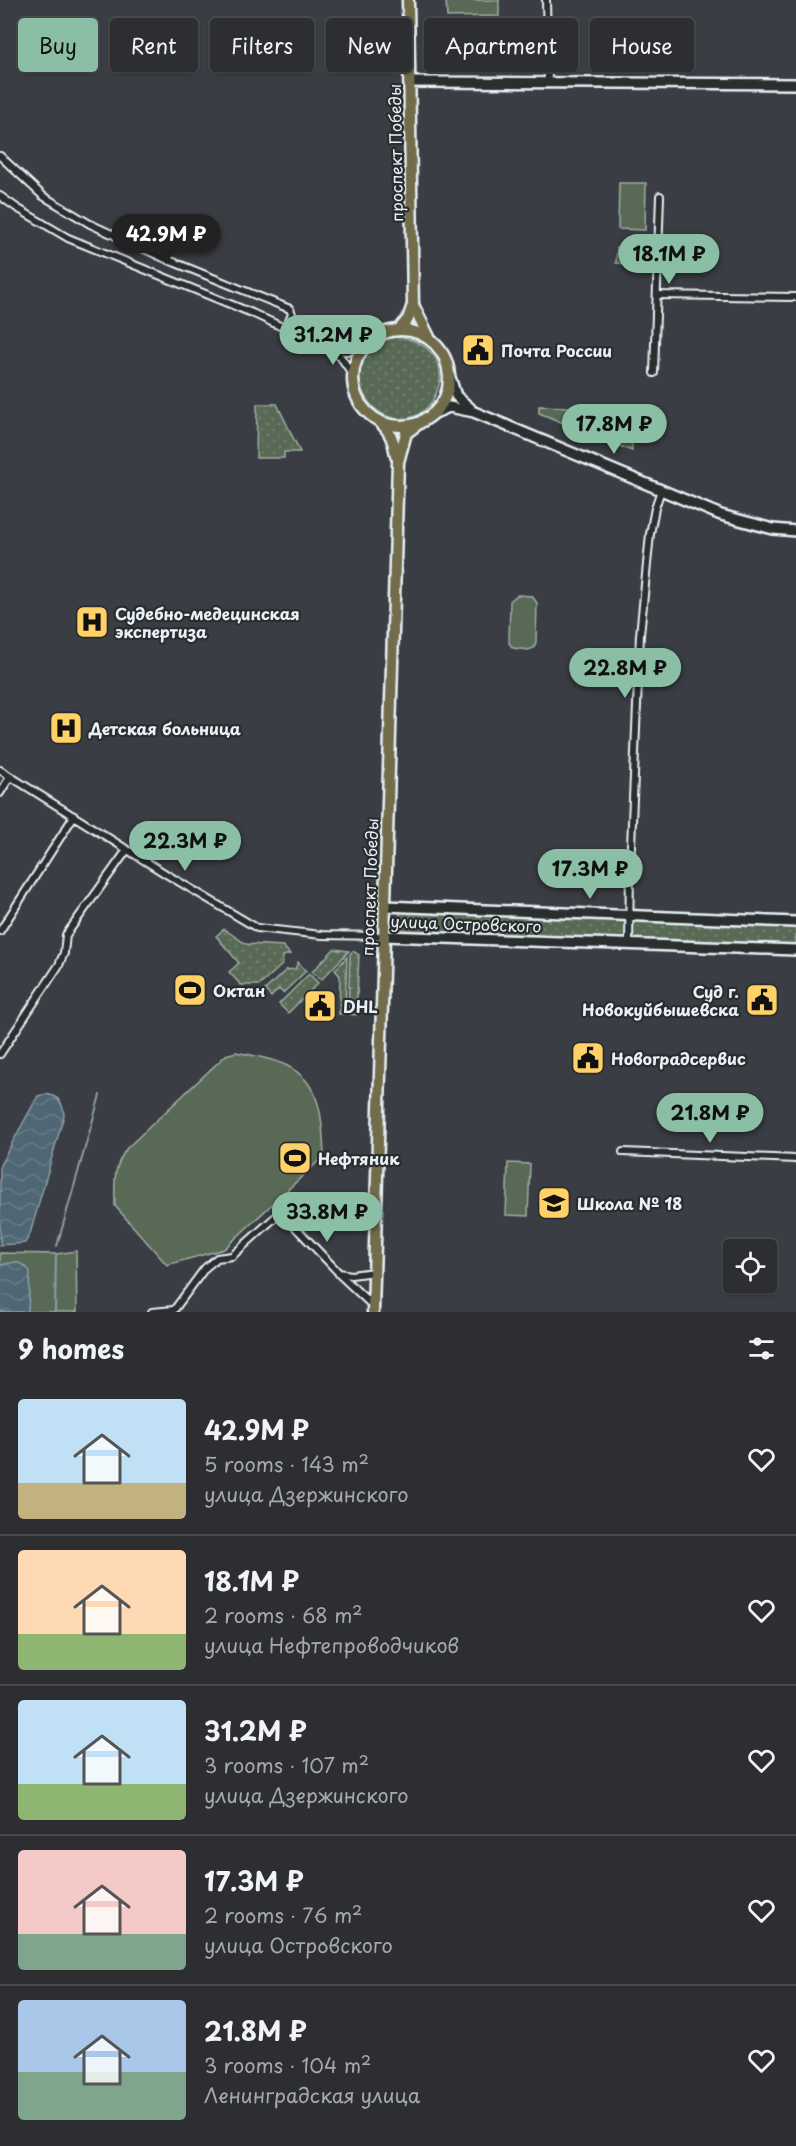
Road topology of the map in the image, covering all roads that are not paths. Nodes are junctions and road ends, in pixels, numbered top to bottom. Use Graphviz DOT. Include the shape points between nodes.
graph roads {
  1 [pos="408,0"];
  2 [pos="546,0"];
  3 [pos="409,82"];
  4 [pos="548,83"];
  5 [pos="796,84"];
  6 [pos="0,156"];
  7 [pos="0,196"];
  8 [pos="660,196"];
  9 [pos="657,295"];
  10 [pos="796,297"];
  11 [pos="413,305"];
  12 [pos="286,328"];
  13 [pos="399,330"];
  14 [pos="430,340"];
  15 [pos="323,346"];
  16 [pos="363,348"];
  17 [pos="448,371"];
  18 [pos="654,373"];
  19 [pos="353,375"];
  20 [pos="474,412"];
  21 [pos="429,416"];
  22 [pos="376,419"];
  23 [pos="398,462"];
  24 [pos="661,490"];
  25 [pos="796,531"];
  26 [pos="0,770"];
  27 [pos="10,777"];
  28 [pos="0,793"];
  29 [pos="74,816"];
  30 [pos="127,850"];
  31 [pos="384,906"];
  32 [pos="629,915"];
  33 [pos="796,922"];
  34 [pos="0,931"];
  35 [pos="383,936"];
  36 [pos="629,944"];
  37 [pos="796,950"];
  38 [pos="0,1054"];
  39 [pos="623,1152"];
  40 [pos="796,1159"];
  41 [pos="374,1272"];
  42 [pos="339,1273"];
  43 [pos="373,1309"];
  44 [pos="152,1312"];
  1 -- 3 [label="main road, проспект Победы"];
  2 -- 4 [label="street"];
  3 -- 4 [label="main road"];
  3 -- 11 [label="main road, проспект Победы"];
  4 -- 5 [label="main road"];
  6 -- 12 [label="street" via="43,195 90,224 290,309"];
  7 -- 12 [label="street" via="68,237"];
  8 -- 9 [label="street"];
  9 -- 10 [label="street"];
  9 -- 18 [label="street"];
  11 -- 13 [label="main road"];
  11 -- 14 [label="main road, проспект Победы"];
  12 -- 15 [label="street"];
  13 -- 14 [label="main road"];
  13 -- 16 [label="main road" via="377,336"];
  14 -- 17 [label="main road" via="443,356"];
  15 -- 16 [label="street" via="346,351"];
  15 -- 19 [label="street" via="344,360"];
  16 -- 19 [label="main road"];
  17 -- 20 [label="main road" via="456,396"];
  17 -- 21 [label="main road" via="444,400"];
  19 -- 22 [label="main road" via="357,395"];
  20 -- 21 [label="main road" via="449,407"];
  20 -- 24 [label="main road"];
  21 -- 22 [label="main road" via="396,426"];
  21 -- 23 [label="main road, проспект Победы" via="406,433"];
  22 -- 23 [label="main road, проспект Победы" via="393,439"];
  23 -- 31 [label="main road, проспект Победы"];
  24 -- 25 [label="main road" via="744,522"];
  24 -- 32 [label="street" via="651,534 640,635"];
  26 -- 27 [label="street, улица Островского"];
  27 -- 28 [label="street"];
  27 -- 29 [label="street, улица Островского"];
  29 -- 30 [label="street, улица Островского"];
  29 -- 34 [label="street"];
  30 -- 35 [label="street, улица Островского" via="257,928"];
  30 -- 38 [label="street" via="66,935 59,965"];
  31 -- 32 [label="main road, улица Островского"];
  31 -- 35 [label="main road, проспект Победы"];
  32 -- 33 [label="main road, улица Островского"];
  32 -- 36 [label="street"];
  35 -- 36 [label="main road, улица Островского"];
  35 -- 41 [label="main road, проспект Победы"];
  36 -- 37 [label="main road, улица Островского"];
  39 -- 40 [label="street"];
  41 -- 42 [label="street"];
  41 -- 43 [label="main road, проспект Победы"];
  42 -- 43 [label="street"];
  42 -- 44 [label="street" via="281,1212 232,1256 217,1258 205,1268 174,1310"];
}
